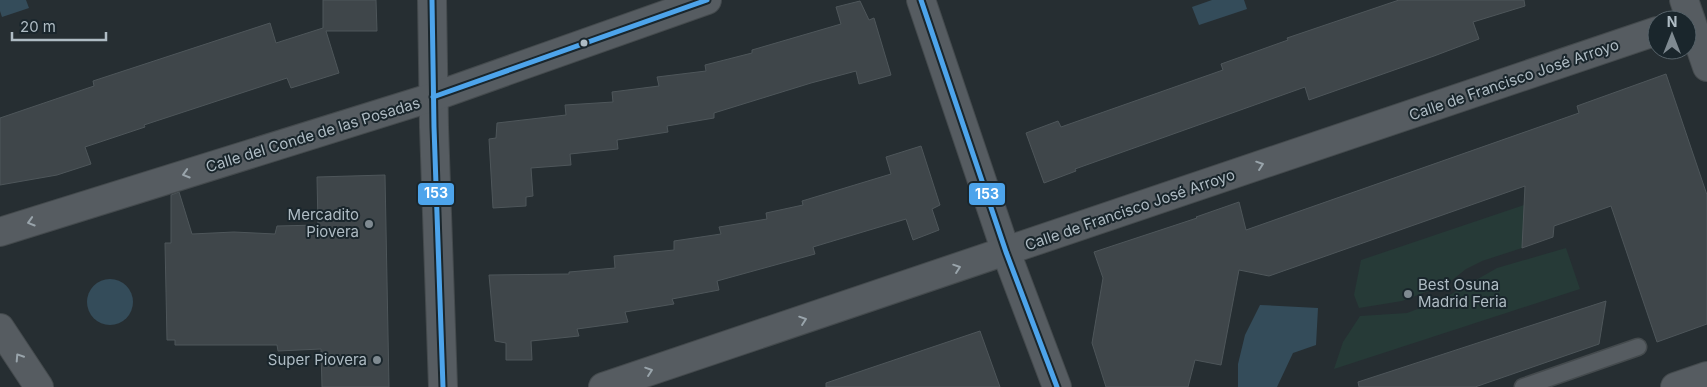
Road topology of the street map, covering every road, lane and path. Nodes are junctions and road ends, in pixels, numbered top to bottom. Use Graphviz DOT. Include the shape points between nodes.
graph roads {
  1 [pos="432,0"];
  2 [pos="708,0"];
  3 [pos="921,0"];
  4 [pos="1697,32"];
  5 [pos="1647,34"];
  6 [pos="1707,67"];
  7 [pos="434,97"];
  8 [pos="0,232"];
  9 [pos="1006,252"];
  10 [pos="0,328"];
  11 [pos="1638,347"];
  12 [pos="1707,376"];
  13 [pos="39,387"];
  14 [pos="443,387"];
  15 [pos="603,387"];
  16 [pos="1057,387"];
  17 [pos="1523,387"];
  18 [pos="1675,387"];
  1 -- 7 [label="street"];
  2 -- 7 [label="street, Calle del Conde de las Posadas"];
  3 -- 9 [label="street"];
  4 -- 6 [label="street"];
  9 -- 5 [label="street, Calle de Francisco José Arroyo, one-way"];
  7 -- 8 [label="street, Calle del Conde de las Posadas, one-way"];
  7 -- 14 [label="street"];
  15 -- 9 [label="street, Calle de Francisco José Arroyo, one-way"];
  9 -- 16 [label="street"];
  13 -- 10 [label="street, one-way"];
  11 -- 17 [label="lane"];
  12 -- 18 [label="street"];
}
